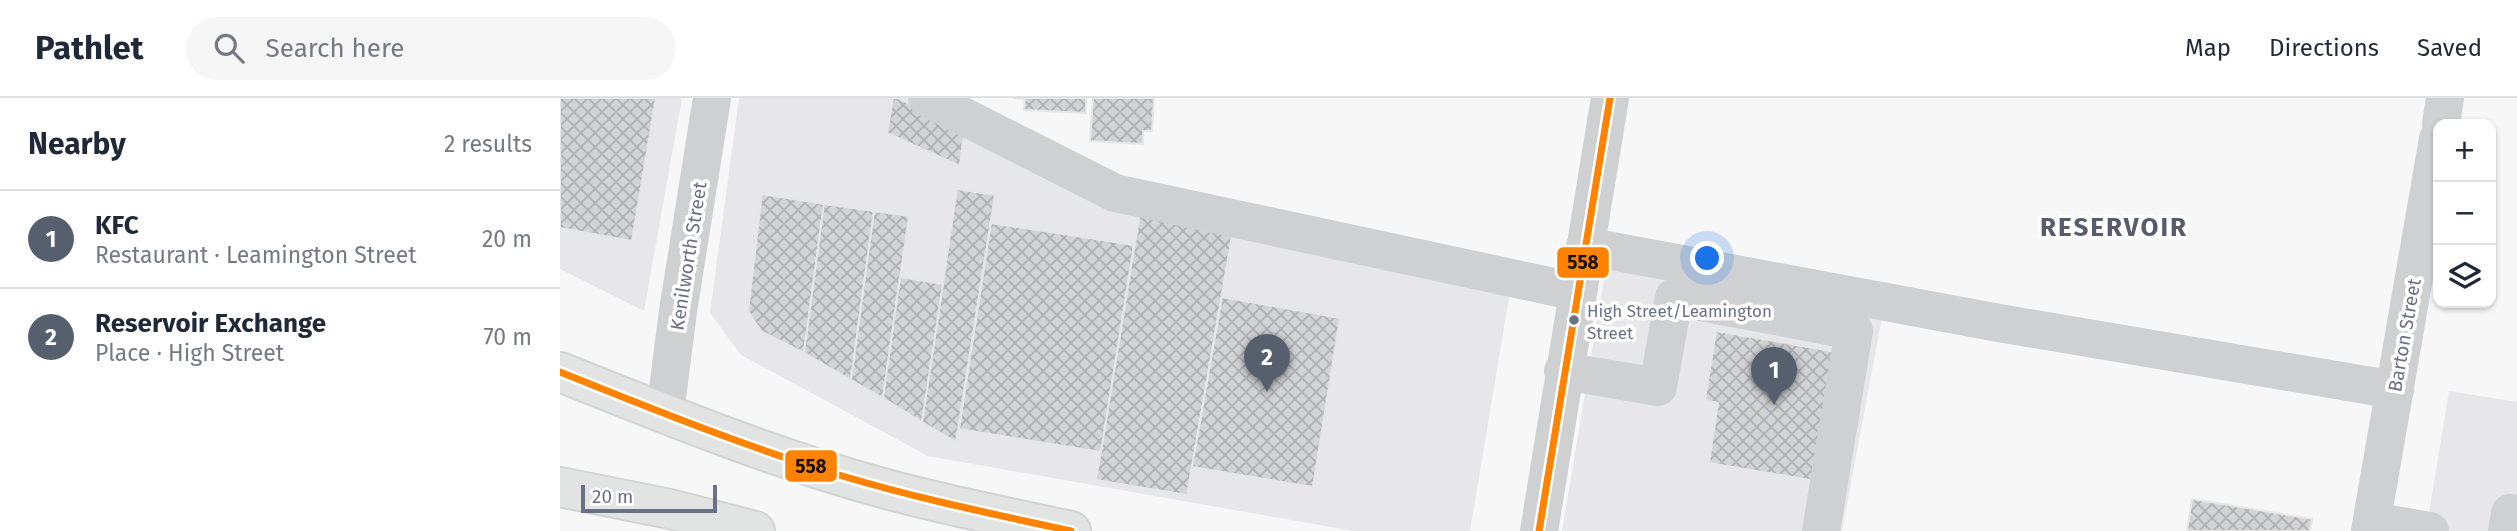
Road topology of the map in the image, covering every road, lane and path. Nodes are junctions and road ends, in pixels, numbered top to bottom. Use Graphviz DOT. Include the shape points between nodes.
graph roads {
  1 [pos="712,98"];
  2 [pos="927,98"];
  3 [pos="1610,98"];
  4 [pos="2445,98"];
  5 [pos="2442,119"];
  6 [pos="2433,168"];
  7 [pos="1585,246"];
  8 [pos="1577,292"];
  9 [pos="560,372"];
  10 [pos="1563,372"];
  11 [pos="2395,390"];
  12 [pos="665,414"];
  13 [pos="560,461"];
  14 [pos="560,487"];
  15 [pos="670,509"];
  16 [pos="2517,514"];
  17 [pos="2371,526"];
  18 [pos="755,531"];
  19 [pos="1071,531"];
  20 [pos="1539,531"];
  21 [pos="1821,531"];
  22 [pos="2430,531"];
  23 [pos="2507,531"];
  1 -- 12 [label="street, Kenilworth Street"];
  2 -- 8 [label="street" via="1115,193"];
  3 -- 7 [label="street"];
  4 -- 5 [label="street"];
  6 -- 11 [label="street, Barton Street"];
  7 -- 8 [label="street"];
  7 -- 11 [label="street"];
  8 -- 10 [label="street"];
  9 -- 12 [label="main road"];
  10 -- 20 [label="street"];
  10 -- 21 [label="street" via="1658,387 1674,297 1854,331"];
  11 -- 17 [label="street, Barton Street"];
  12 -- 19 [label="main road" via="878,487"];
  13 -- 15 [label="main road"];
  14 -- 15 [label="main road"];
  15 -- 18 [label="main road"];
  16 -- 23 [label="street" via="2510,513"];
  17 -- 22 [label="street"];
}
